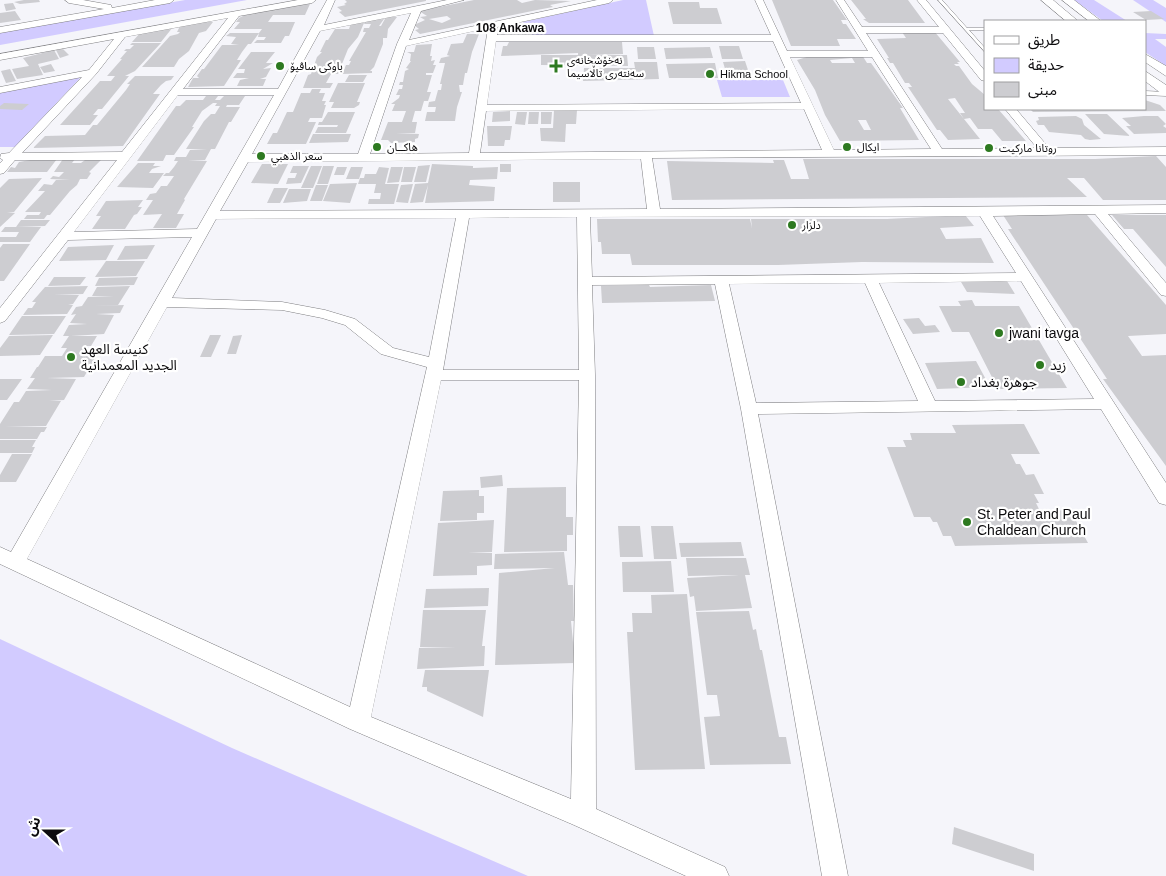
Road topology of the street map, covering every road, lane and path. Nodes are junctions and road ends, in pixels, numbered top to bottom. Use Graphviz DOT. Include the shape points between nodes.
graph roads {
  1 [pos="69,0"];
  2 [pos="170,0"];
  3 [pos="312,0"];
  4 [pos="331,0"];
  5 [pos="460,0"];
  6 [pos="609,0"];
  7 [pos="759,0"];
  8 [pos="840,0"];
  9 [pos="921,0"];
  10 [pos="940,0"];
  11 [pos="1046,0"];
  12 [pos="1067,0"];
  13 [pos="119,9"];
  14 [pos="417,9"];
  15 [pos="236,14"];
  16 [pos="1072,20"];
  17 [pos="1095,20"];
  18 [pos="494,25"];
  19 [pos="317,29"];
  20 [pos="966,29"];
  21 [pos="984,29"];
  22 [pos="0,30"];
  23 [pos="859,30"];
  24 [pos="945,30"];
  25 [pos="122,35"];
  26 [pos="491,38"];
  27 [pos="776,38"];
  28 [pos="402,44"];
  29 [pos="984,50"];
  30 [pos="784,54"];
  31 [pos="875,54"];
  32 [pos="0,57"];
  33 [pos="1146,58"];
  34 [pos="92,72"];
  35 [pos="1166,72"];
  36 [pos="1146,76"];
  37 [pos="984,77"];
  38 [pos="0,90"];
  39 [pos="174,92"];
  40 [pos="282,92"];
  41 [pos="1166,92"];
  42 [pos="1146,93"];
  43 [pos="808,106"];
  44 [pos="481,108"];
  45 [pos="1011,110"];
  46 [pos="1046,152"];
  47 [pos="939,153"];
  48 [pos="1164,153"];
  49 [pos="830,154"];
  50 [pos="646,155"];
  51 [pos="124,156"];
  52 [pos="474,156"];
  53 [pos="6,157"];
  54 [pos="363,157"];
  55 [pos="244,158"];
  56 [pos="0,170"];
  57 [pos="1166,209"];
  58 [pos="1098,210"];
  59 [pos="984,212"];
  60 [pos="463,214"];
  61 [pos="582,214"];
  62 [pos="654,214"];
  63 [pos="212,215"];
  64 [pos="202,233"];
  65 [pos="62,236"];
  66 [pos="1026,277"];
  67 [pos="870,278"];
  68 [pos="721,280"];
  69 [pos="584,281"];
  70 [pos="1166,292"];
  71 [pos="163,302"];
  72 [pos="0,318"];
  73 [pos="435,370"];
  74 [pos="587,375"];
  75 [pos="1106,404"];
  76 [pos="928,407"];
  77 [pos="750,409"];
  78 [pos="1166,498"];
  79 [pos="8,558"];
  80 [pos="358,722"];
  81 [pos="583,816"];
  82 [pos="716,876"];
  83 [pos="835,876"];
  1 -- 13 [label="street"];
  2 -- 13 [label="street"];
  3 -- 15 [label="street"];
  4 -- 19 [label="street"];
  5 -- 14 [label="street"];
  6 -- 18 [label="street"];
  7 -- 27 [label="street"];
  8 -- 23 [label="street"];
  9 -- 24 [label="street"];
  10 -- 20 [label="lane"];
  11 -- 16 [label="street"];
  12 -- 17 [label="street"];
  13 -- 22 [label="street"];
  14 -- 19 [label="street"];
  14 -- 28 [label="street"];
  15 -- 25 [label="street"];
  15 -- 39 [label="street"];
  18 -- 26 [label="street"];
  18 -- 28 [label="street"];
  19 -- 40 [label="street"];
  20 -- 21 [label="lane"];
  20 -- 29 [label="lane"];
  23 -- 24 [label="street"];
  23 -- 31 [label="street"];
  24 -- 37 [label="street"];
  25 -- 32 [label="street"];
  25 -- 34 [label="street"];
  26 -- 27 [label="street"];
  26 -- 44 [label="street"];
  27 -- 30 [label="street"];
  28 -- 54 [label="street"];
  30 -- 31 [label="street"];
  30 -- 43 [label="street"];
  31 -- 47 [label="street"];
  33 -- 35 [label="street"];
  34 -- 38 [label="street"];
  34 -- 53 [label="street"];
  36 -- 41 [label="street"];
  39 -- 40 [label="street"];
  39 -- 51 [label="street"];
  40 -- 55 [label="street"];
  41 -- 42 [label="lane"];
  43 -- 44 [label="street"];
  43 -- 49 [label="street"];
  44 -- 52 [label="street"];
  45 -- 46 [label="street"];
  46 -- 47 [label="street"];
  46 -- 48 [label="street"];
  47 -- 49 [label="street"];
  49 -- 50 [label="street"];
  50 -- 52 [label="street"];
  50 -- 62 [label="street"];
  51 -- 53 [label="street"];
  51 -- 65 [label="street"];
  52 -- 54 [label="street"];
  53 -- 56 [label="street"];
  54 -- 55 [label="street"];
  55 -- 63 [label="street"];
  57 -- 58 [label="street"];
  58 -- 59 [label="street"];
  58 -- 70 [label="street"];
  59 -- 62 [label="street"];
  59 -- 66 [label="street"];
  60 -- 61 [label="street"];
  60 -- 63 [label="street"];
  60 -- 73 [label="street"];
  61 -- 62 [label="street"];
  61 -- 69 [label="street"];
  63 -- 64 [label="street"];
  64 -- 65 [label="street"];
  64 -- 71 [label="street"];
  65 -- 72 [label="street"];
  66 -- 67 [label="street"];
  66 -- 75 [label="street"];
  67 -- 68 [label="street"];
  67 -- 76 [label="street"];
  68 -- 69 [label="street"];
  68 -- 77 [label="street"];
  69 -- 74 [label="street"];
  71 -- 73 [label="street" via="282,306 325,314 350,322 387,352"];
  71 -- 79 [label="street"];
  73 -- 74 [label="street"];
  73 -- 80 [label="street"];
  74 -- 81 [label="street"];
  75 -- 76 [label="street"];
  75 -- 78 [label="street"];
  76 -- 77 [label="street"];
  77 -- 83 [label="street"];
  79 -- 80 [label="street"];
  80 -- 81 [label="street"];
  81 -- 82 [label="street"];
}
